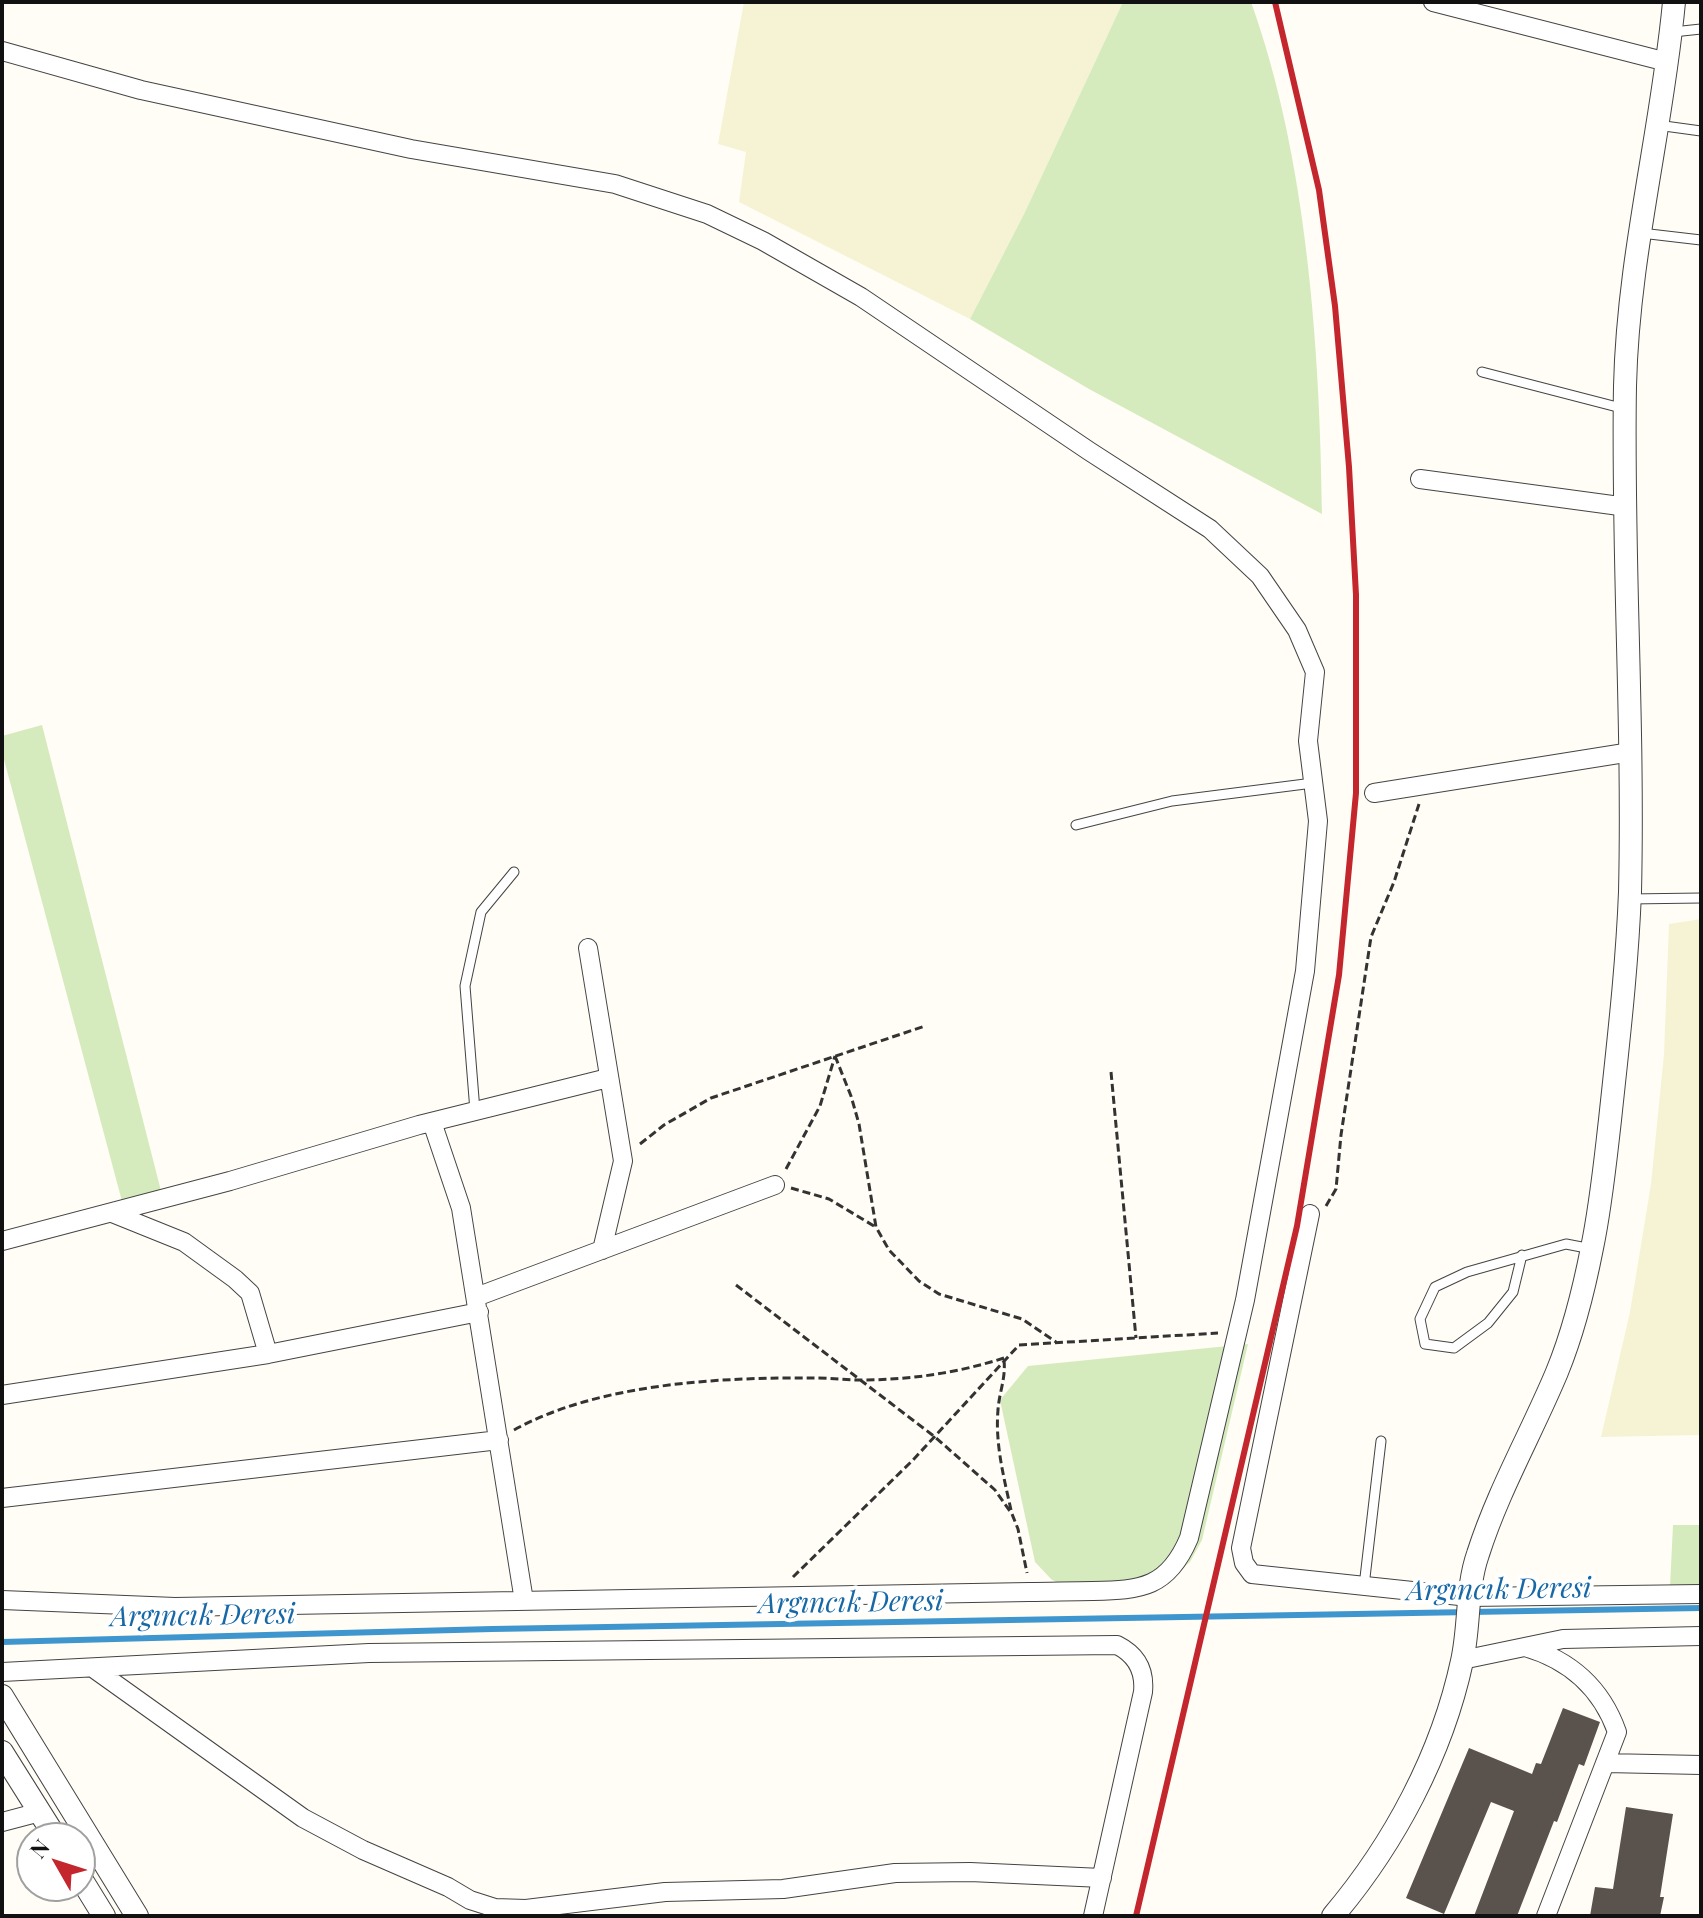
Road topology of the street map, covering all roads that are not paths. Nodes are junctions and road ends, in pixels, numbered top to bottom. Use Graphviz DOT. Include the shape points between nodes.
graph roads {
  1 [pos="1433,2"];
  2 [pos="1674,2"];
  3 [pos="1701,29"];
  4 [pos="1671,32"];
  5 [pos="2,51"];
  6 [pos="1667,62"];
  7 [pos="1657,125"];
  8 [pos="1701,131"];
  9 [pos="1639,232"];
  10 [pos="1701,240"];
  11 [pos="1482,372"];
  12 [pos="1625,409"];
  13 [pos="1420,479"];
  14 [pos="1627,507"];
  15 [pos="1631,752"];
  16 [pos="1313,783"];
  17 [pos="1374,793"];
  18 [pos="1076,825"];
  19 [pos="514,872"];
  20 [pos="1701,898"];
  21 [pos="1629,899"];
  22 [pos="588,948"];
  23 [pos="608,1078"];
  24 [pos="475,1111"];
  25 [pos="432,1122"];
  26 [pos="775,1185"];
  27 [pos="110,1212"];
  28 [pos="1310,1214"];
  29 [pos="2,1241"];
  30 [pos="1592,1249"];
  31 [pos="602,1250"];
  32 [pos="1522,1255"];
  33 [pos="477,1304"];
  34 [pos="268,1354"];
  35 [pos="2,1395"];
  36 [pos="499,1440"];
  37 [pos="1381,1441"];
  38 [pos="2,1498"];
  39 [pos="1364,1586"];
  40 [pos="1701,1594"];
  41 [pos="2,1600"];
  42 [pos="524,1601"];
  43 [pos="1469,1601"];
  44 [pos="1701,1636"];
  45 [pos="1525,1647"];
  46 [pos="1464,1650"];
  47 [pos="93,1668"];
  48 [pos="2,1672"];
  49 [pos="2,1696"];
  50 [pos="2,1752"];
  51 [pos="1605,1763"];
  52 [pos="1701,1765"];
  53 [pos="40,1812"];
  54 [pos="2,1822"];
  55 [pos="46,1822"];
  56 [pos="1102,1878"];
  57 [pos="137,1916"];
  58 [pos="1093,1916"];
  59 [pos="1333,1916"];
  60 [pos="1546,1916"];
  1 -- 6 [label="street"];
  2 -- 4 [label="street"];
  3 -- 4 [label="lane"];
  4 -- 6 [label="street"];
  5 -- 16 [label="street" via="141,90 411,149 636,189 707,214 818,271 1191,516 1244,559 1274,595 1311,659 1315,672 1308,741"];
  6 -- 7 [label="street"];
  7 -- 8 [label="lane"];
  7 -- 9 [label="street"];
  9 -- 10 [label="lane"];
  9 -- 12 [label="street"];
  11 -- 12 [label="lane"];
  12 -- 14 [label="street"];
  13 -- 14 [label="street"];
  14 -- 15 [label="street"];
  15 -- 17 [label="street"];
  15 -- 21 [label="street"];
  16 -- 18 [label="lane" via="1172,801"];
  16 -- 42 [label="street" via="1318,821 1305,971 1238,1332 1193,1526 1177,1561 1158,1579 1134,1590"];
  19 -- 24 [label="lane" via="481,912 465,986"];
  20 -- 21 [label="lane"];
  21 -- 30 [label="street" via="1619,1044"];
  22 -- 23 [label="street"];
  23 -- 24 [label="street"];
  23 -- 31 [label="street" via="623,1161"];
  24 -- 25 [label="street"];
  25 -- 27 [label="street"];
  25 -- 33 [label="street" via="461,1208"];
  26 -- 31 [label="street"];
  27 -- 29 [label="street"];
  27 -- 34 [label="street" via="184,1242 235,1279 250,1293"];
  28 -- 39 [label="street" via="1241,1548 1252,1574"];
  30 -- 32 [label="lane" via="1566,1244"];
  30 -- 43 [label="street" via="1560,1366 1479,1548"];
  31 -- 33 [label="street"];
  32 -- 32 [label="lane" via="1435,1287 1420,1319 1425,1344 1454,1348 1488,1323 1513,1292"];
  33 -- 34 [label="street"];
  33 -- 36 [label="street"];
  34 -- 35 [label="street"];
  36 -- 38 [label="street"];
  36 -- 42 [label="street"];
  37 -- 39 [label="lane"];
  39 -- 43 [label="street"];
  40 -- 43 [label="street"];
  41 -- 42 [label="street" via="148,1607"];
  43 -- 46 [label="street"];
  44 -- 45 [label="street" via="1563,1639"];
  45 -- 46 [label="street"];
  45 -- 51 [label="street" via="1558,1659 1597,1692 1617,1732"];
  46 -- 59 [label="street" via="1445,1722 1406,1808 1369,1871"];
  47 -- 48 [label="street"];
  47 -- 56 [label="street" via="303,1818 495,1908 665,1892 783,1889 895,1873"];
  47 -- 56 [label="street" via="369,1653 1117,1645 1137,1661 1144,1684"];
  49 -- 57 [label="street"];
  50 -- 53 [label="street"];
  51 -- 52 [label="street"];
  51 -- 60 [label="street"];
  53 -- 54 [label="street"];
  53 -- 55 [label="street"];
  56 -- 58 [label="street"];
}
